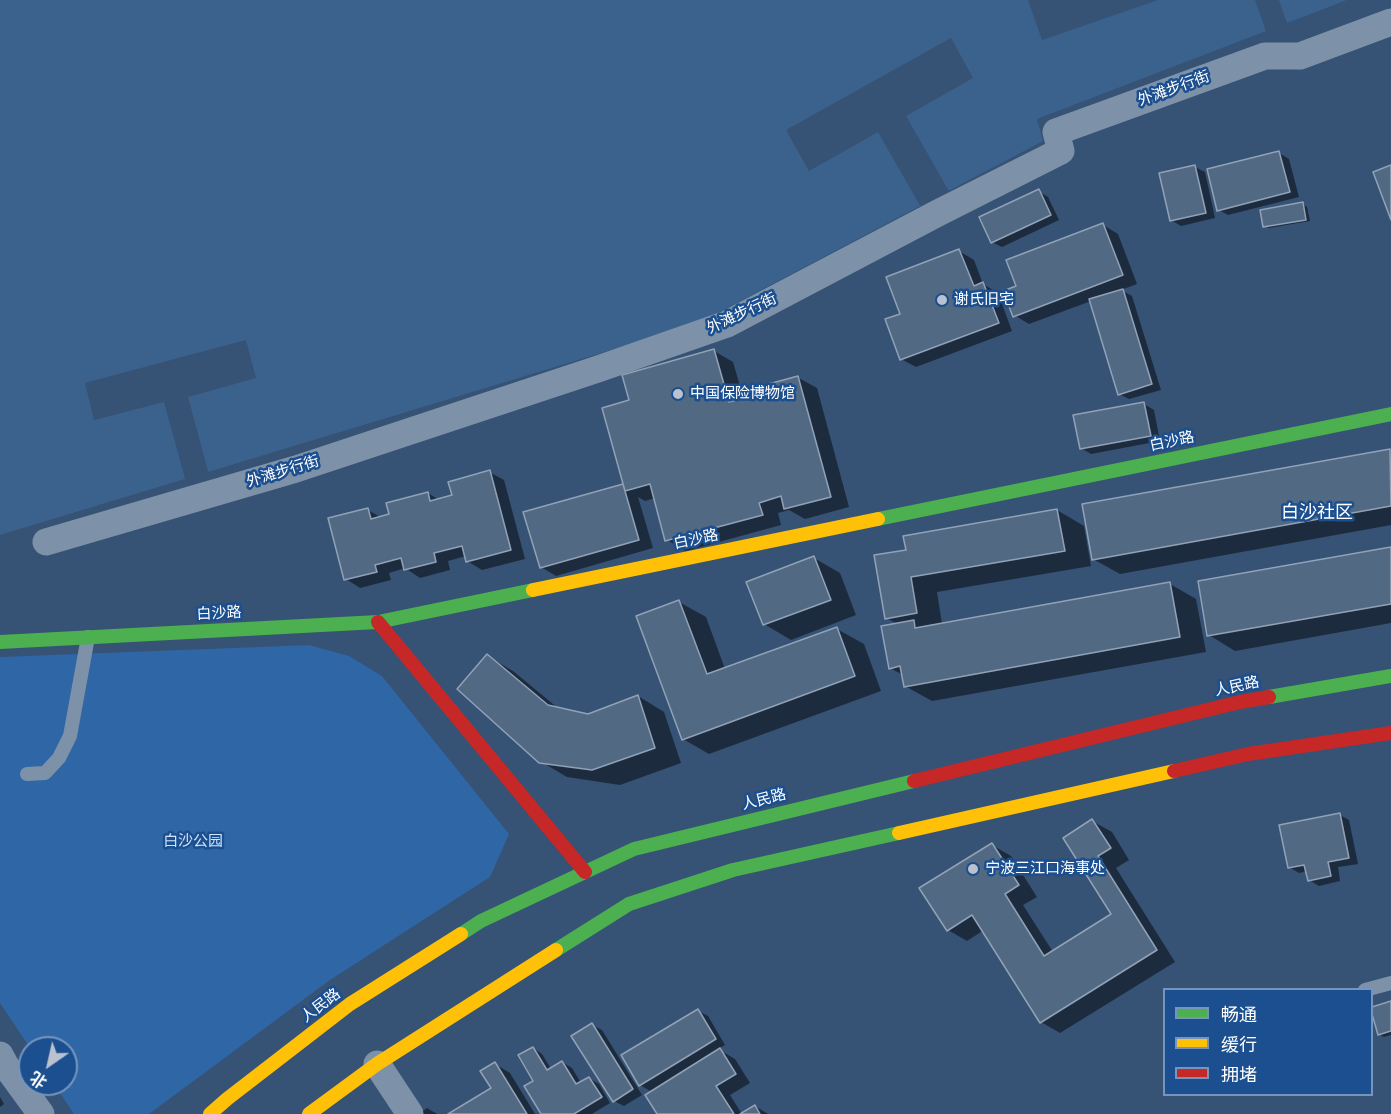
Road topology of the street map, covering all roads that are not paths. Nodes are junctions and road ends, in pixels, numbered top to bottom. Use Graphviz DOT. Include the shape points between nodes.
graph roads {
  1 [pos="1391,22"];
  2 [pos="1391,414"];
  3 [pos="46,542"];
  4 [pos="378,622"];
  5 [pos="88,637"];
  6 [pos="0,642"];
  7 [pos="1391,676"];
  8 [pos="1391,733"];
  9 [pos="27,774"];
  10 [pos="585,872"];
  11 [pos="1391,983"];
  12 [pos="1372,988"];
  13 [pos="0,1055"];
  14 [pos="377,1064"];
  15 [pos="41,1114"];
  16 [pos="210,1114"];
  17 [pos="309,1114"];
  18 [pos="410,1114"];
  1 -- 3 [label="street, 外滩步行街" via="1300,56 1266,56 1056,132 1061,151 727,324 296,469"];
  2 -- 4 [label="main road, 白沙路"];
  4 -- 5 [label="main road, 白沙路"];
  4 -- 10 [label="main road"];
  5 -- 6 [label="main road, 白沙路"];
  5 -- 9 [label="lane" via="70,736 59,758 45,772"];
  7 -- 10 [label="main road, 人民路" via="1240,702 634,849"];
  8 -- 14 [label="main road" via="1248,754 733,870 639,900"];
  10 -- 16 [label="main road, 人民路" via="481,921 350,1004"];
  11 -- 12 [label="lane"];
  13 -- 15 [label="street"];
  14 -- 17 [label="main road"];
  14 -- 18 [label="street"];
}
